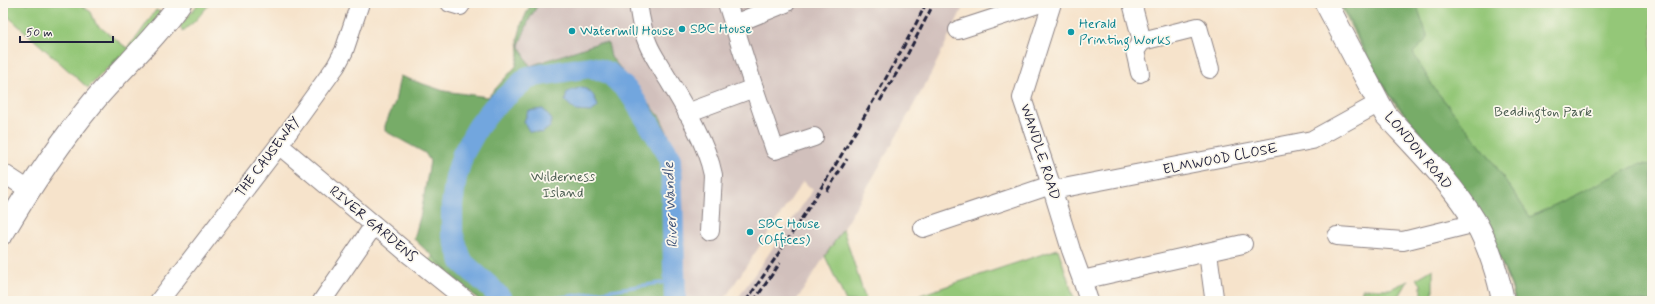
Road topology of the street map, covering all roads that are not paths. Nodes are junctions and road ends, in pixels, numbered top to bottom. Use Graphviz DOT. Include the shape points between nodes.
graph roads {
  1 [pos="180,3"];
  2 [pos="360,3"];
  3 [pos="450,3"];
  4 [pos="462,3"];
  5 [pos="638,3"];
  6 [pos="727,3"];
  7 [pos="786,3"];
  8 [pos="1041,3"];
  9 [pos="1052,3"];
  10 [pos="1132,3"];
  11 [pos="1326,3"];
  12 [pos="734,24"];
  13 [pos="958,30"];
  14 [pos="1142,41"];
  15 [pos="1210,69"];
  16 [pos="1140,73"];
  17 [pos="754,88"];
  18 [pos="1379,103"];
  19 [pos="687,113"];
  20 [pos="814,137"];
  21 [pos="279,145"];
  22 [pos="3,174"];
  23 [pos="1052,188"];
  24 [pos="28,190"];
  25 [pos="1476,223"];
  26 [pos="374,225"];
  27 [pos="923,228"];
  28 [pos="710,231"];
  29 [pos="3,233"];
  30 [pos="1337,236"];
  31 [pos="1243,244"];
  32 [pos="1208,253"];
  33 [pos="1082,280"];
  34 [pos="1214,297"];
  35 [pos="159,301"];
  36 [pos="322,301"];
  37 [pos="467,301"];
  38 [pos="1089,301"];
  39 [pos="1503,301"];
  1 -- 24 [label="main road" via="148,43 95,100"];
  2 -- 21 [label="street, THE CAUSEWAY" via="344,51 336,66"];
  3 -- 4 [label="street" via="460,6"];
  5 -- 19 [label="street" via="648,45"];
  6 -- 12 [label="street"];
  7 -- 12 [label="street"];
  8 -- 13 [label="street"];
  9 -- 23 [label="street, WANDLE ROAD" via="1022,98"];
  10 -- 14 [label="street"];
  11 -- 18 [label="main road, LONDON ROAD"];
  12 -- 17 [label="street"];
  14 -- 15 [label="street" via="1198,27"];
  14 -- 16 [label="street" via="1135,51"];
  17 -- 19 [label="street"];
  17 -- 20 [label="street" via="775,150"];
  18 -- 23 [label="street, ELMWOOD CLOSE" via="1312,140"];
  18 -- 25 [label="main road, LONDON ROAD" via="1386,115"];
  19 -- 28 [label="street" via="706,151 713,175"];
  21 -- 26 [label="street, RIVER GARDENS"];
  21 -- 35 [label="street, THE CAUSEWAY"];
  22 -- 24 [label="street"];
  23 -- 27 [label="street, ELMWOOD CLOSE"];
  23 -- 33 [label="street, WANDLE ROAD" via="1070,250"];
  24 -- 29 [label="main road"];
  25 -- 30 [label="street" via="1403,240"];
  25 -- 39 [label="main road, LONDON ROAD" via="1485,242"];
  26 -- 36 [label="street"];
  26 -- 37 [label="street, RIVER GARDENS"];
  31 -- 32 [label="street"];
  32 -- 33 [label="street"];
  32 -- 34 [label="street"];
  33 -- 38 [label="street, WANDLE ROAD"];
}
